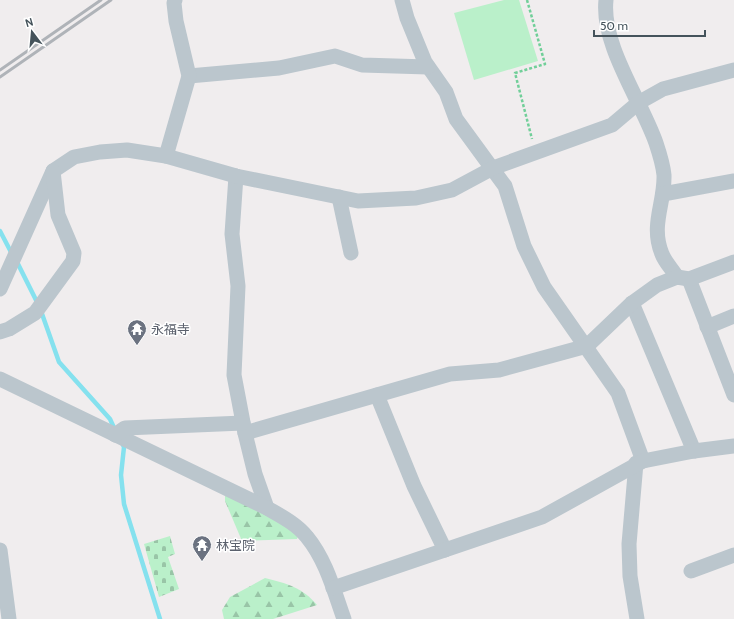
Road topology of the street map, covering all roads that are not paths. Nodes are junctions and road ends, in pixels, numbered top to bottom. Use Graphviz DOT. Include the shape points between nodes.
graph roads {
  1 [pos="175,0"];
  2 [pos="402,0"];
  3 [pos="606,0"];
  4 [pos="428,67"];
  5 [pos="734,70"];
  6 [pos="189,76"];
  7 [pos="638,103"];
  8 [pos="166,156"];
  9 [pos="494,168"];
  10 [pos="53,171"];
  11 [pos="236,176"];
  12 [pos="734,181"];
  13 [pos="663,194"];
  14 [pos="339,197"];
  15 [pos="351,253"];
  16 [pos="734,262"];
  17 [pos="683,278"];
  18 [pos="0,289"];
  19 [pos="632,303"];
  20 [pos="734,316"];
  21 [pos="707,327"];
  22 [pos="0,332"];
  23 [pos="587,346"];
  24 [pos="0,379"];
  25 [pos="733,392"];
  26 [pos="377,395"];
  27 [pos="244,428"];
  28 [pos="115,435"];
  29 [pos="734,446"];
  30 [pos="694,451"];
  31 [pos="639,462"];
  32 [pos="267,508"];
  33 [pos="0,550"];
  34 [pos="445,550"];
  35 [pos="734,555"];
  36 [pos="690,571"];
  37 [pos="2,588"];
  38 [pos="333,588"];
  39 [pos="9,619"];
  40 [pos="344,619"];
  41 [pos="637,619"];
  1 -- 6 [label="street" via="176,21"];
  2 -- 4 [label="street"];
  3 -- 7 [label="street" via="605,10 612,42"];
  4 -- 6 [label="street" via="362,65 335,56 279,68"];
  4 -- 9 [label="street" via="446,92 456,119"];
  5 -- 7 [label="street" via="663,89"];
  6 -- 8 [label="street"];
  7 -- 9 [label="street" via="612,125"];
  7 -- 13 [label="street" via="656,142 664,175"];
  8 -- 10 [label="street" via="127,150 100,152 74,157"];
  8 -- 11 [label="street"];
  9 -- 14 [label="street" via="452,190 416,198 358,201"];
  9 -- 23 [label="street" via="505,186 524,246 544,287"];
  10 -- 18 [label="street"];
  10 -- 22 [label="street" via="58,215 74,253 73,261 35,313"];
  11 -- 14 [label="street"];
  11 -- 27 [label="street" via="232,234 238,286 234,375"];
  12 -- 13 [label="street"];
  13 -- 17 [label="street" via="657,217 662,254"];
  14 -- 15 [label="street"];
  16 -- 17 [label="street"];
  17 -- 19 [label="street" via="657,285"];
  17 -- 21 [label="street"];
  19 -- 23 [label="street"];
  19 -- 30 [label="street"];
  20 -- 21 [label="street"];
  21 -- 25 [label="street"];
  23 -- 26 [label="street" via="499,370 450,374"];
  23 -- 31 [label="street" via="618,393"];
  24 -- 28 [label="street"];
  26 -- 27 [label="street"];
  26 -- 34 [label="street" via="414,486"];
  27 -- 28 [label="street" via="125,428"];
  27 -- 32 [label="street" via="255,474"];
  28 -- 32 [label="street"];
  29 -- 30 [label="street"];
  30 -- 31 [label="street"];
  31 -- 34 [label="street" via="542,517"];
  31 -- 41 [label="street" via="629,544 630,576"];
  32 -- 38 [label="street" via="287,519 307,536 320,554"];
  33 -- 37 [label="street"];
  34 -- 38 [label="street"];
  35 -- 36 [label="street"];
  37 -- 39 [label="street"];
  38 -- 40 [label="street"];
}
